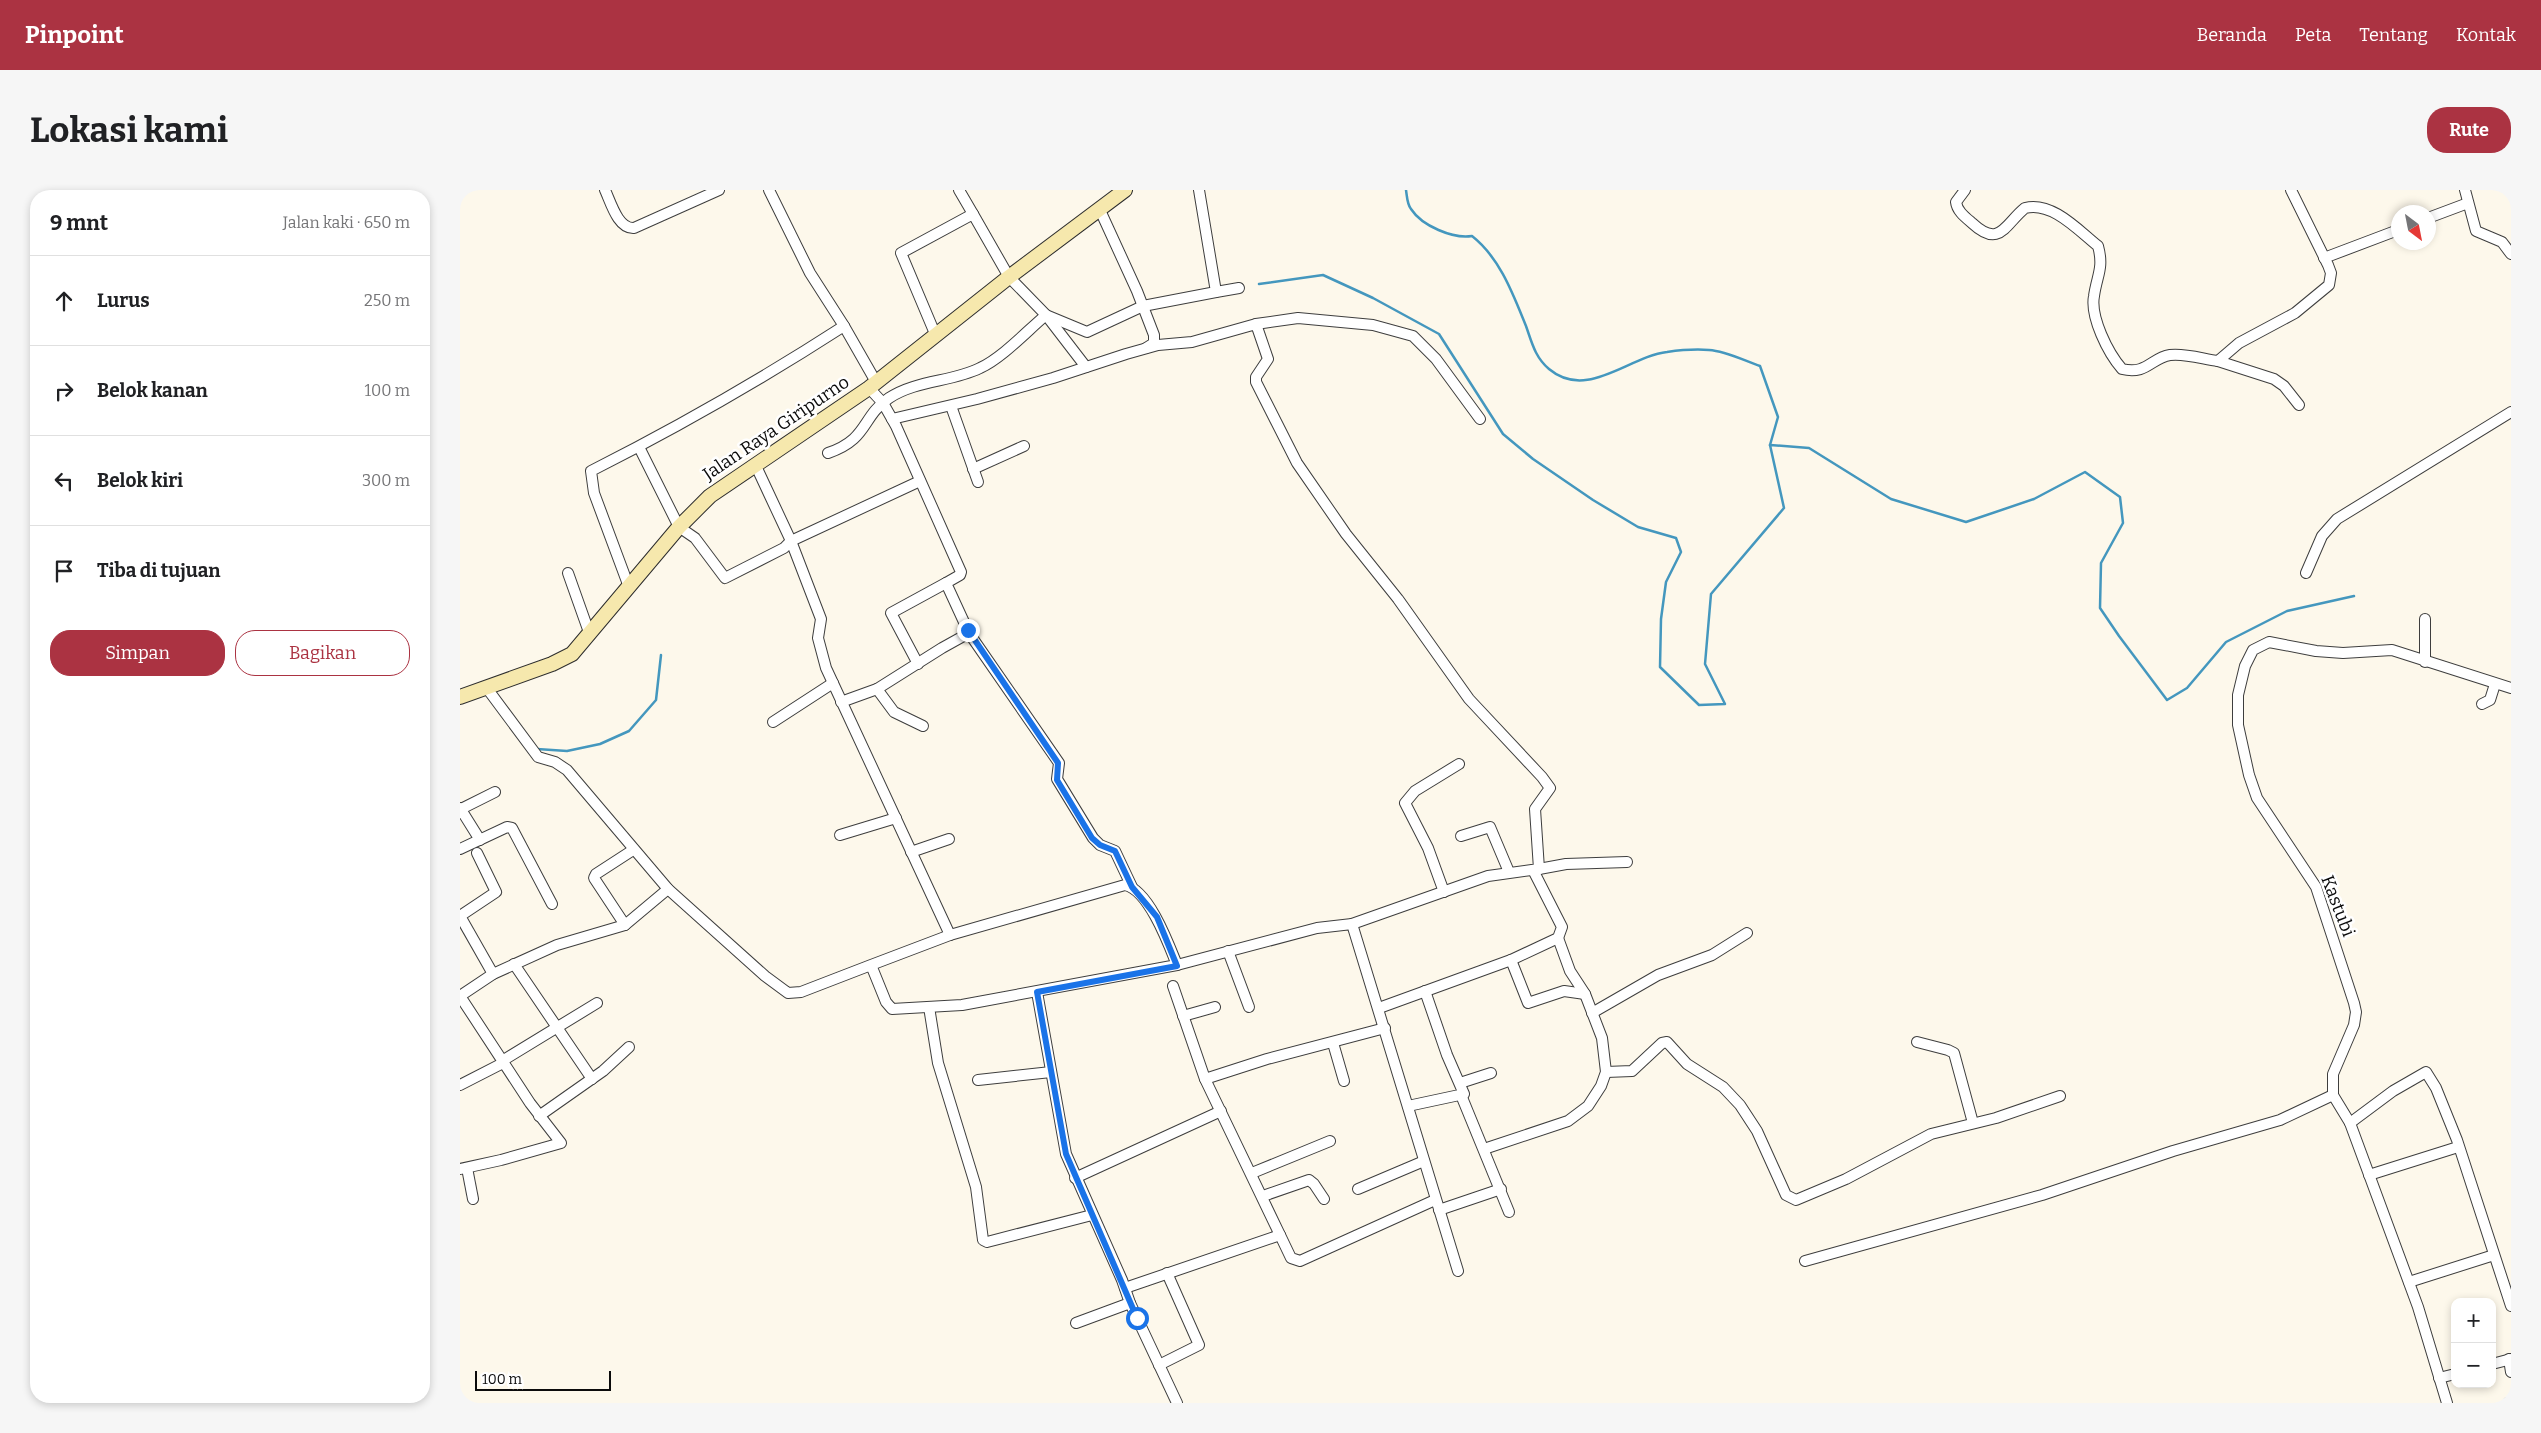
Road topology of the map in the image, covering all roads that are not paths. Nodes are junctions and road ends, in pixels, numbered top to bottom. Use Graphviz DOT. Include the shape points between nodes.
graph roads {
  1 [pos="605,190"];
  2 [pos="719,190"];
  3 [pos="769,190"];
  4 [pos="958,190"];
  5 [pos="1125,190"];
  6 [pos="1199,190"];
  7 [pos="1965,190"];
  8 [pos="2291,190"];
  9 [pos="2465,190"];
  10 [pos="2468,203"];
  11 [pos="1099,208"];
  12 [pos="973,214"];
  13 [pos="2436,215"];
  14 [pos="2391,233"];
  15 [pos="2511,254"];
  16 [pos="2324,258"];
  17 [pos="1009,277"];
  18 [pos="1240,288"];
  19 [pos="1216,292"];
  20 [pos="1144,310"];
  21 [pos="1047,317"];
  22 [pos="1256,324"];
  23 [pos="844,326"];
  24 [pos="936,336"];
  25 [pos="1139,350"];
  26 [pos="2218,361"];
  27 [pos="1086,367"];
  28 [pos="872,385"];
  29 [pos="2299,405"];
  30 [pos="950,406"];
  31 [pos="887,409"];
  32 [pos="2511,412"];
  33 [pos="1480,419"];
  34 [pos="1024,446"];
  35 [pos="639,447"];
  36 [pos="828,453"];
  37 [pos="755,464"];
  38 [pos="973,468"];
  39 [pos="920,480"];
  40 [pos="978,482"];
  41 [pos="679,527"];
  42 [pos="791,541"];
  43 [pos="2306,572"];
  44 [pos="568,573"];
  45 [pos="946,583"];
  46 [pos="629,587"];
  47 [pos="2425,619"];
  48 [pos="969,633"];
  49 [pos="590,635"];
  50 [pos="2425,662"];
  51 [pos="918,664"];
  52 [pos="833,683"];
  53 [pos="2495,684"];
  54 [pos="486,687"];
  55 [pos="2511,688"];
  56 [pos="877,689"];
  57 [pos="460,697"];
  58 [pos="841,702"];
  59 [pos="2482,704"];
  60 [pos="773,722"];
  61 [pos="923,726"];
  62 [pos="1459,764"];
  63 [pos="495,792"];
  64 [pos="460,809"];
  65 [pos="896,818"];
  66 [pos="840,835"];
  67 [pos="1461,836"];
  68 [pos="949,838"];
  69 [pos="480,840"];
  70 [pos="460,849"];
  71 [pos="633,850"];
  72 [pos="911,852"];
  73 [pos="477,853"];
  74 [pos="1627,862"];
  75 [pos="1536,870"];
  76 [pos="1509,872"];
  77 [pos="1132,887"];
  78 [pos="668,889"];
  79 [pos="1444,892"];
  80 [pos="552,904"];
  81 [pos="460,916"];
  82 [pos="1352,924"];
  83 [pos="625,925"];
  84 [pos="1747,932"];
  85 [pos="950,935"];
  86 [pos="1558,938"];
  87 [pos="1228,951"];
  88 [pos="1510,960"];
  89 [pos="514,964"];
  90 [pos="871,965"];
  91 [pos="1177,966"];
  92 [pos="493,974"];
  93 [pos="1173,986"];
  94 [pos="1425,991"];
  95 [pos="1037,992"];
  96 [pos="1585,994"];
  97 [pos="460,996"];
  98 [pos="597,1003"];
  99 [pos="929,1007"];
  100 [pos="1215,1007"];
  101 [pos="1249,1007"];
  102 [pos="1379,1008"];
  103 [pos="1592,1013"];
  104 [pos="1183,1016"];
  105 [pos="557,1027"];
  106 [pos="1385,1028"];
  107 [pos="1917,1042"];
  108 [pos="1333,1043"];
  109 [pos="628,1047"];
  110 [pos="503,1062"];
  111 [pos="1051,1072"];
  112 [pos="1606,1072"];
  113 [pos="1491,1073"];
  114 [pos="1204,1079"];
  115 [pos="592,1080"];
  116 [pos="978,1080"];
  117 [pos="1344,1081"];
  118 [pos="1460,1084"];
  119 [pos="460,1085"];
  120 [pos="1475,1091"];
  121 [pos="1463,1094"];
  122 [pos="2333,1095"];
  123 [pos="2060,1096"];
  124 [pos="1408,1106"];
  125 [pos="1221,1111"];
  126 [pos="539,1116"];
  127 [pos="1973,1123"];
  128 [pos="2350,1123"];
  129 [pos="1330,1141"];
  130 [pos="2458,1146"];
  131 [pos="1484,1149"];
  132 [pos="1424,1161"];
  133 [pos="464,1168"];
  134 [pos="1252,1173"];
  135 [pos="2369,1175"];
  136 [pos="1075,1178"];
  137 [pos="1358,1189"];
  138 [pos="1501,1189"];
  139 [pos="1263,1196"];
  140 [pos="473,1199"];
  141 [pos="1324,1199"];
  142 [pos="1434,1200"];
  143 [pos="1439,1210"];
  144 [pos="1509,1212"];
  145 [pos="1092,1215"];
  146 [pos="1280,1235"];
  147 [pos="2494,1255"];
  148 [pos="1805,1261"];
  149 [pos="1458,1270"];
  150 [pos="1166,1272"];
  151 [pos="2409,1282"];
  152 [pos="1125,1288"];
  153 [pos="1130,1303"];
  154 [pos="2511,1306"];
  155 [pos="1076,1323"];
  156 [pos="2510,1359"];
  157 [pos="2496,1363"];
  158 [pos="1160,1365"];
  159 [pos="2511,1372"];
  160 [pos="2451,1375"];
  161 [pos="2440,1378"];
  162 [pos="1177,1403"];
  163 [pos="2447,1403"];
  1 -- 2 [label="street" via="627,229"];
  3 -- 23 [label="street" via="810,273"];
  4 -- 12 [label="street"];
  5 -- 11 [label="main road, Jalan Raya Giripurno"];
  6 -- 19 [label="street"];
  7 -- 26 [label="street" via="1956,202 1957,207 1986,233 2000,232 2025,208 2036,206 2051,210 2098,246 2101,264 2093,297 2094,307 2104,343 2122,368 2148,367 2171,355"];
  8 -- 16 [label="street"];
  9 -- 10 [label="street"];
  10 -- 13 [label="street"];
  10 -- 15 [label="street" via="2476,231 2502,242"];
  11 -- 17 [label="main road, Jalan Raya Giripurno"];
  11 -- 20 [label="street"];
  12 -- 17 [label="street"];
  12 -- 24 [label="street" via="901,253"];
  14 -- 16 [label="street"];
  16 -- 26 [label="street" via="2331,280 2317,297 2239,343"];
  17 -- 21 [label="street"];
  17 -- 24 [label="main road, Jalan Raya Giripurno"];
  18 -- 19 [label="street"];
  19 -- 20 [label="street"];
  20 -- 21 [label="street" via="1087,332"];
  20 -- 25 [label="street" via="1154,343"];
  21 -- 27 [label="street"];
  21 -- 31 [label="street" via="982,367 892,396"];
  22 -- 25 [label="street" via="1192,342"];
  22 -- 33 [label="street" via="1298,318 1373,325 1413,336 1436,359"];
  22 -- 75 [label="street" via="1268,359 1256,382 1297,463 1469,699 1549,786 1549,792 1535,809"];
  23 -- 28 [label="street"];
  23 -- 35 [label="street" via="776,370"];
  24 -- 28 [label="main road, Jalan Raya Giripurno"];
  25 -- 27 [label="street"];
  26 -- 29 [label="street" via="2274,379"];
  27 -- 30 [label="street"];
  28 -- 31 [label="street"];
  28 -- 37 [label="main road, Jalan Raya Giripurno"];
  30 -- 31 [label="street"];
  30 -- 38 [label="street"];
  31 -- 36 [label="street" via="876,410 856,438"];
  31 -- 39 [label="street"];
  32 -- 43 [label="street" via="2337,519 2322,536"];
  34 -- 38 [label="street"];
  35 -- 41 [label="street"];
  35 -- 46 [label="street" via="591,471 594,493"];
  37 -- 41 [label="main road, Jalan Raya Giripurno" via="710,496"];
  37 -- 42 [label="street"];
  38 -- 40 [label="street"];
  39 -- 42 [label="street"];
  39 -- 45 [label="street" via="961,572"];
  41 -- 42 [label="street" via="697,540 721,575 727,578 784,548"];
  41 -- 46 [label="main road, Jalan Raya Giripurno"];
  42 -- 52 [label="street" via="821,619 820,653"];
  44 -- 49 [label="street"];
  45 -- 48 [label="street"];
  45 -- 51 [label="street" via="892,613"];
  46 -- 49 [label="main road, Jalan Raya Giripurno"];
  47 -- 50 [label="street"];
  48 -- 51 [label="street"];
  48 -- 77 [label="street" via="1058,763 1057,780 1092,838 1115,851"];
  49 -- 54 [label="main road, Jalan Raya Giripurno" via="572,654 558,662"];
  50 -- 53 [label="street, Kastubi"];
  50 -- 122 [label="street, Kastubi" via="2392,650 2343,653 2269,642 2253,650 2245,666 2238,695 2241,742 2257,798 2316,887 2354,1003 2354,1025 2333,1074"];
  51 -- 56 [label="street"];
  52 -- 58 [label="street"];
  52 -- 60 [label="street"];
  53 -- 55 [label="street, Kastubi"];
  53 -- 59 [label="street" via="2490,700"];
  54 -- 57 [label="main road, Jalan Raya Giripurno"];
  54 -- 71 [label="street" via="538,757 567,770"];
  56 -- 58 [label="street"];
  56 -- 61 [label="street" via="894,712"];
  58 -- 65 [label="street"];
  62 -- 79 [label="street" via="1415,791 1405,803 1428,848"];
  63 -- 64 [label="street"];
  64 -- 69 [label="street"];
  65 -- 66 [label="street"];
  65 -- 72 [label="street"];
  67 -- 76 [label="street" via="1490,827"];
  68 -- 72 [label="street"];
  69 -- 70 [label="street"];
  69 -- 80 [label="street" via="507,827 512,828"];
  71 -- 78 [label="street"];
  71 -- 83 [label="street" via="594,878"];
  72 -- 85 [label="street"];
  73 -- 81 [label="street" via="496,892"];
  74 -- 75 [label="street" via="1566,864"];
  75 -- 76 [label="street"];
  75 -- 86 [label="street" via="1562,927"];
  76 -- 79 [label="street"];
  77 -- 85 [label="street" via="1118,887"];
  77 -- 91 [label="street" via="1157,917"];
  78 -- 83 [label="street"];
  78 -- 90 [label="street" via="764,976 788,993 801,992"];
  79 -- 82 [label="street"];
  81 -- 92 [label="street"];
  82 -- 87 [label="street" via="1317,928"];
  82 -- 102 [label="street"];
  83 -- 89 [label="street" via="557,945"];
  84 -- 103 [label="street" via="1712,955 1658,975"];
  85 -- 90 [label="street"];
  86 -- 88 [label="street"];
  86 -- 96 [label="street" via="1570,971"];
  87 -- 91 [label="street"];
  87 -- 101 [label="street"];
  88 -- 94 [label="street"];
  88 -- 96 [label="street" via="1528,1003 1564,990"];
  89 -- 92 [label="street"];
  89 -- 105 [label="street"];
  90 -- 99 [label="street" via="890,1008"];
  91 -- 95 [label="street"];
  92 -- 97 [label="street"];
  93 -- 104 [label="street"];
  94 -- 102 [label="street"];
  94 -- 118 [label="street"];
  95 -- 99 [label="street" via="962,1005"];
  95 -- 111 [label="street"];
  96 -- 103 [label="street"];
  97 -- 110 [label="street"];
  98 -- 105 [label="street"];
  99 -- 145 [label="street" via="940,1070 976,1187 983,1240 987,1242"];
  100 -- 104 [label="street"];
  102 -- 106 [label="street"];
  103 -- 112 [label="street" via="1602,1038"];
  104 -- 114 [label="street"];
  105 -- 110 [label="street"];
  105 -- 115 [label="street"];
  106 -- 108 [label="street"];
  106 -- 124 [label="street"];
  107 -- 127 [label="street" via="1954,1053"];
  108 -- 114 [label="street"];
  108 -- 117 [label="street"];
  109 -- 115 [label="street"];
  110 -- 119 [label="street"];
  110 -- 126 [label="street"];
  111 -- 116 [label="street"];
  111 -- 136 [label="street" via="1066,1154"];
  112 -- 127 [label="street" via="1632,1071 1667,1042 1687,1064 1723,1087 1740,1105 1757,1131 1786,1195 1791,1199 1804,1198 1846,1179 1917,1140"];
  112 -- 131 [label="street" via="1596,1097 1576,1117"];
  113 -- 118 [label="street"];
  114 -- 125 [label="street"];
  115 -- 126 [label="street"];
  118 -- 121 [label="street"];
  120 -- 121 [label="street"];
  121 -- 124 [label="street"];
  121 -- 131 [label="street"];
  122 -- 128 [label="street"];
  122 -- 148 [label="street" via="2280,1120 2042,1195"];
  123 -- 127 [label="street"];
  124 -- 132 [label="street"];
  125 -- 134 [label="street"];
  125 -- 136 [label="street"];
  126 -- 133 [label="street" via="561,1143"];
  128 -- 130 [label="street" via="2425,1072 2436,1088"];
  128 -- 135 [label="street"];
  129 -- 134 [label="street"];
  130 -- 135 [label="street"];
  130 -- 147 [label="street"];
  131 -- 138 [label="street"];
  132 -- 137 [label="street"];
  132 -- 142 [label="street"];
  133 -- 140 [label="street"];
  134 -- 139 [label="street"];
  135 -- 151 [label="street"];
  136 -- 145 [label="street"];
  138 -- 143 [label="street"];
  138 -- 144 [label="street"];
  139 -- 141 [label="street" via="1309,1180"];
  139 -- 146 [label="street"];
  142 -- 143 [label="street"];
  142 -- 146 [label="street" via="1300,1261 1291,1258"];
  143 -- 149 [label="street"];
  145 -- 152 [label="street"];
  146 -- 150 [label="street"];
  147 -- 151 [label="street"];
  147 -- 154 [label="street"];
  150 -- 152 [label="street"];
  150 -- 158 [label="street" via="1199,1345"];
  151 -- 161 [label="street"];
  152 -- 153 [label="street"];
  153 -- 155 [label="street"];
  153 -- 158 [label="street"];
  156 -- 157 [label="street"];
  156 -- 159 [label="street"];
  158 -- 162 [label="street"];
  160 -- 161 [label="street"];
  161 -- 163 [label="street"];
}
